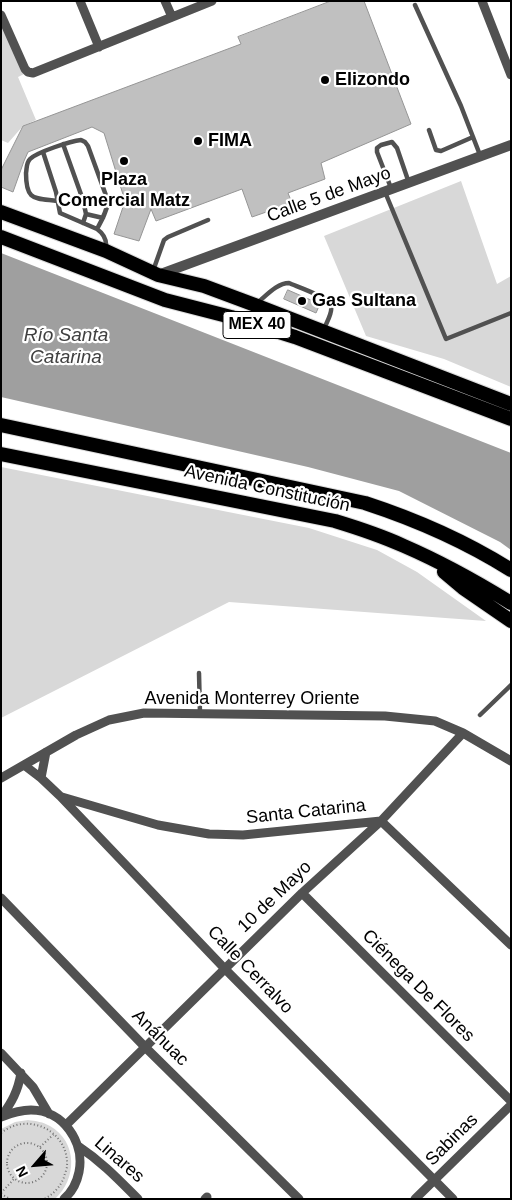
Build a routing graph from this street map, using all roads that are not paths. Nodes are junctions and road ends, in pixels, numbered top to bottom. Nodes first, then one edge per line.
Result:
1 (80, 1) edge
2 (165, 1) edge
3 (212, 1) edge
4 (482, 1) edge
5 (414, 5) dead end
6 (1, 14) edge
7 (172, 17) junction
8 (99, 46) junction
9 (511, 76) edge
10 (429, 130) dead end
11 (473, 138) junction
12 (63, 144) junction
13 (511, 145) edge
14 (42, 152) junction
15 (481, 156) junction
16 (409, 183) junction
17 (388, 191) junction
18 (58, 201) junction
19 (1, 212) edge
20 (86, 214) junction
21 (103, 218) junction
22 (208, 220) dead end
23 (83, 223) junction
24 (98, 229) junction
25 (1, 237) edge
26 (106, 252) junction
27 (155, 274) junction
28 (255, 305) junction
29 (511, 313) edge
30 (324, 330) junction
31 (511, 404) edge
32 (511, 419) edge
33 (1, 426) edge
34 (1, 454) edge
35 (429, 558) junction
36 (511, 570) edge
37 (511, 603) edge
38 (511, 621) edge
39 (199, 673) dead end
40 (511, 685) edge
41 (200, 714) junction
42 (480, 715) dead end
43 (463, 733) junction
44 (46, 752) junction
45 (511, 761) edge
46 (24, 765) junction
47 (1, 778) edge
48 (41, 778) junction
49 (60, 796) junction
50 (381, 821) junction
51 (302, 893) junction
52 (1, 898) edge
53 (511, 945) edge
54 (224, 969) junction
55 (145, 1048) junction
56 (1, 1053) edge
57 (21, 1073) junction
58 (511, 1103) edge
59 (49, 1114) junction
60 (1, 1117) edge
61 (66, 1125) junction
62 (78, 1146) junction
63 (435, 1180) junction
64 (64, 1199) edge
65 (138, 1199) edge
66 (299, 1199) edge
67 (415, 1199) edge
68 (453, 1199) edge

1 - 8 street
2 - 7 street
3 - 7 street
4 - 9 street
5 - 11 lane
6 - 8 street
7 - 8 street
10 - 11 lane
11 - 15 lane
12 - 14 lane
12 - 20 lane
12 - 21 lane
13 - 15 street, Calle 5 de Mayo
14 - 18 lane
14 - 18 lane
15 - 16 street, Calle 5 de Mayo
16 - 17 street, Calle 5 de Mayo
16 - 17 lane
17 - 27 street, Calle 5 de Mayo
17 - 29 lane
18 - 23 lane
19 - 26 highway, MEX 40
20 - 21 lane
20 - 23 lane
21 - 24 lane
22 - 27 lane
23 - 24 lane
24 - 26 lane
25 - 32 highway, MEX 40
26 - 27 highway, MEX 40
27 - 28 highway, MEX 40
28 - 30 highway, MEX 40
28 - 30 lane
30 - 31 highway, MEX 40
33 - 36 highway, Avenida Constitución
34 - 35 highway, Avenida Constitución
35 - 37 highway, Avenida Constitución
35 - 38 highway
39 - 41 lane
40 - 42 lane
41 - 43 street, Avenida Monterrey Oriente
41 - 44 street, Avenida Monterrey Oriente
43 - 45 street, Avenida Monterrey Oriente
43 - 50 street, 10 de Mayo
44 - 46 street, Avenida Monterrey Oriente
44 - 48 street
46 - 47 street, Avenida Monterrey Oriente
46 - 48 street, Calle Cerralvo
48 - 49 street, Calle Cerralvo
49 - 50 street, Santa Catarina
49 - 54 street, Calle Cerralvo
50 - 51 street, 10 de Mayo
50 - 53 street, Santa Catarina
51 - 54 street, 10 de Mayo
51 - 58 street, Ciénega De Flores
52 - 55 street, Anáhuac
54 - 55 street, 10 de Mayo
54 - 63 street, Calle Cerralvo
55 - 61 street, 10 de Mayo
55 - 66 street, Anáhuac
56 - 57 street
57 - 59 street
57 - 60 street
58 - 63 street, Sabinas
59 - 60 street
59 - 61 street
61 - 62 street
62 - 64 street
62 - 65 street, Linares
63 - 67 street, Sabinas
63 - 68 street, Calle Cerralvo

